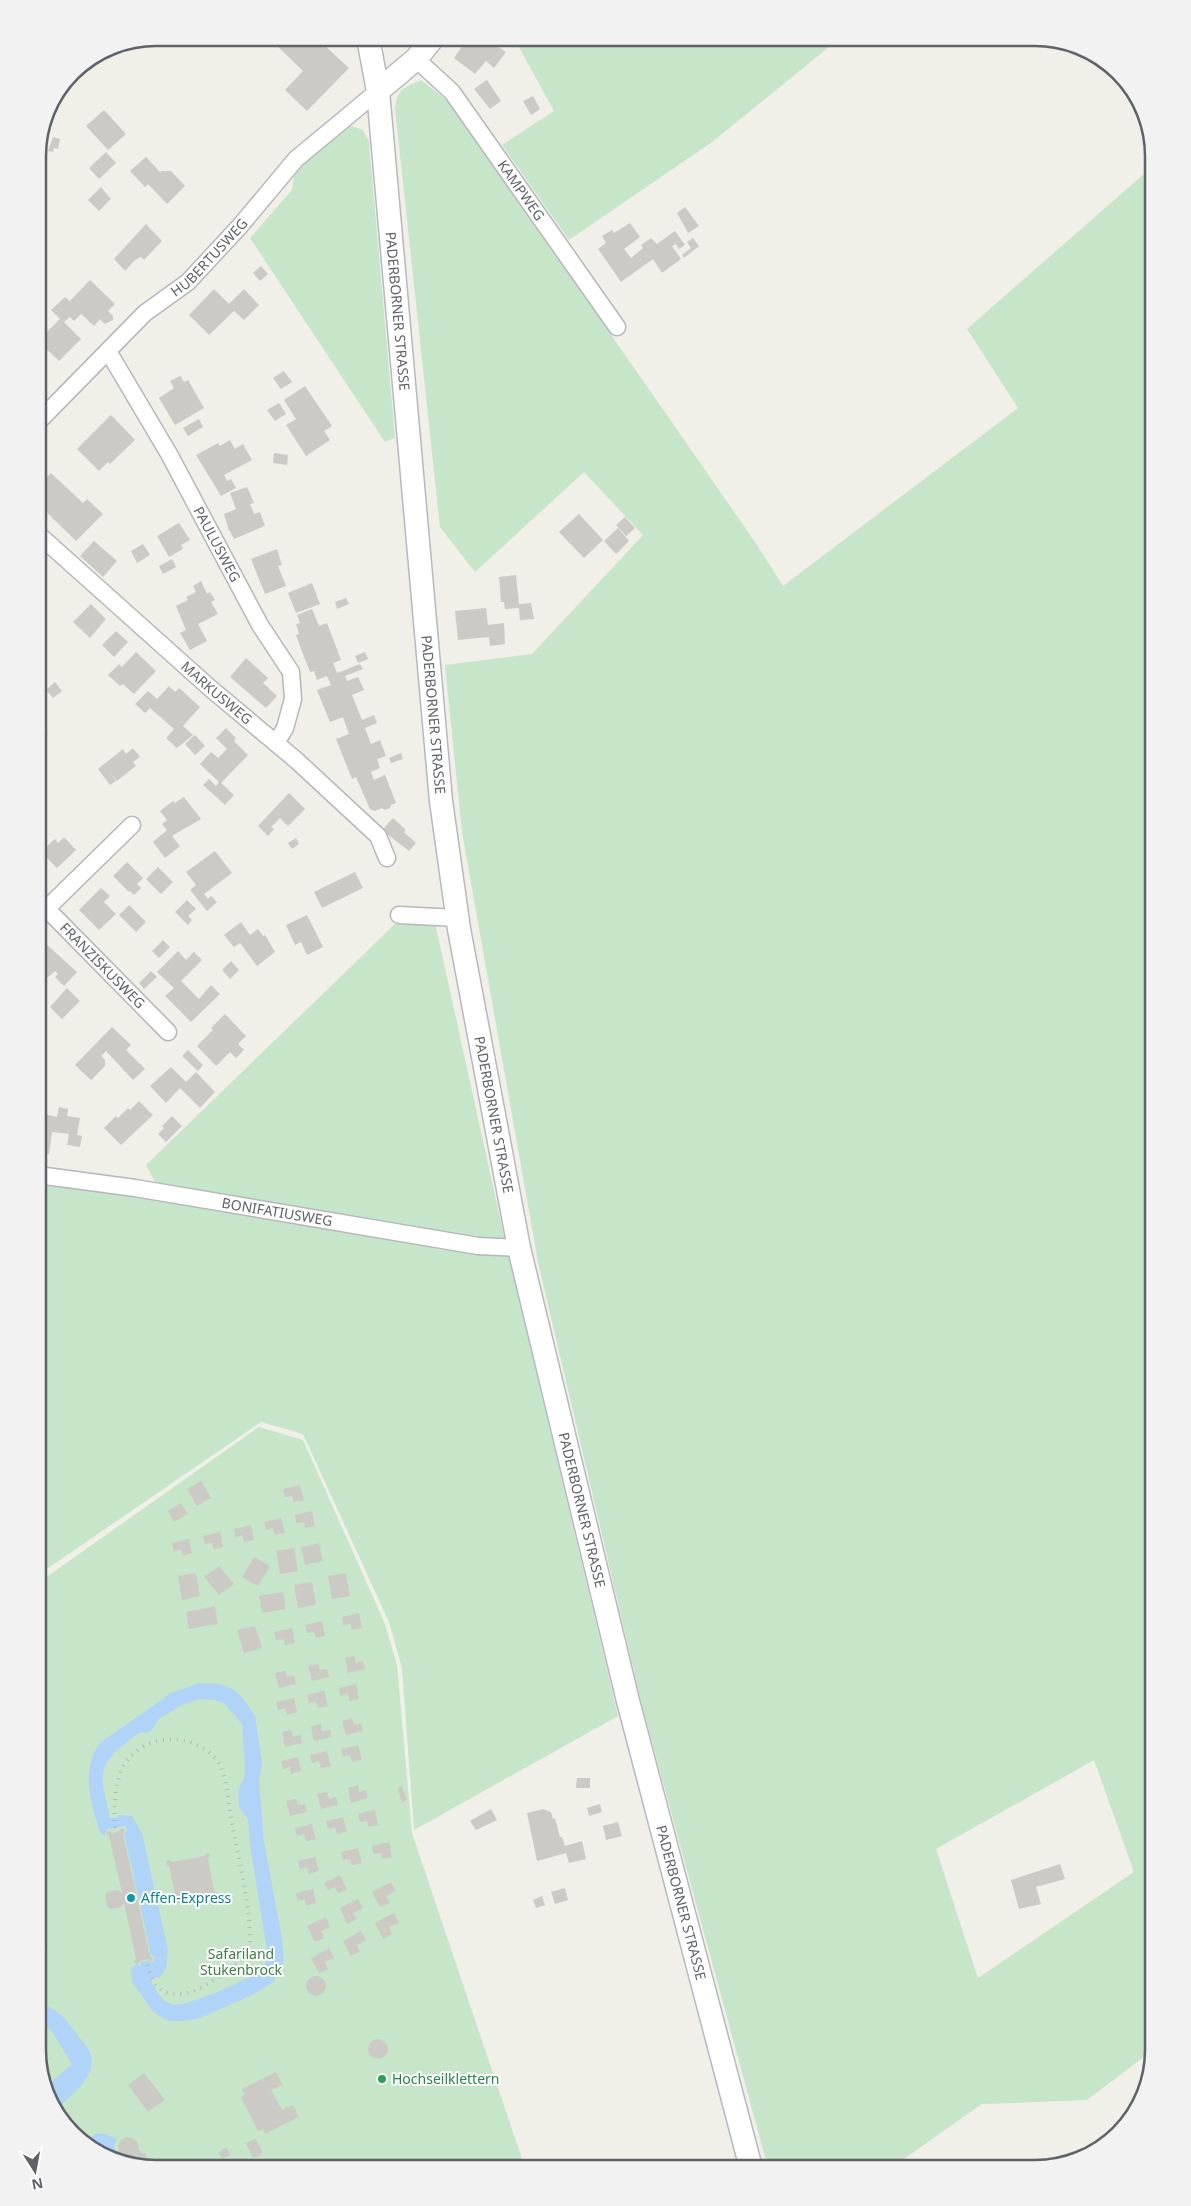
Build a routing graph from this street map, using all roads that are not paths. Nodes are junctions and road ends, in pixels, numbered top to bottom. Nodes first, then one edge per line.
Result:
1 (369, 46) edge
2 (427, 46) edge
3 (416, 59) junction
4 (378, 92) junction
5 (617, 327) dead end
6 (108, 351) junction
7 (46, 414) edge
8 (46, 541) edge
9 (276, 743) junction
10 (132, 826) dead end
11 (387, 858) dead end
12 (46, 903) edge
13 (46, 914) edge
14 (399, 914) dead end
15 (457, 918) junction
16 (168, 1032) dead end
17 (46, 1176) edge
18 (519, 1248) junction
19 (749, 2160) edge

1 - 4 main road, PADERBORNER STRASSE
2 - 3 main road
3 - 4 main road
3 - 5 street, KAMPWEG
4 - 6 street, HUBERTUSWEG
4 - 15 main road, PADERBORNER STRASSE
6 - 7 street, HUBERTUSWEG
6 - 9 street, PAULUSWEG
8 - 9 street, MARKUSWEG
9 - 11 street, MARKUSWEG
10 - 12 street
13 - 16 street, FRANZISKUSWEG
14 - 15 street
15 - 18 main road, PADERBORNER STRASSE
17 - 18 street, BONIFATIUSWEG
18 - 19 main road, PADERBORNER STRASSE

